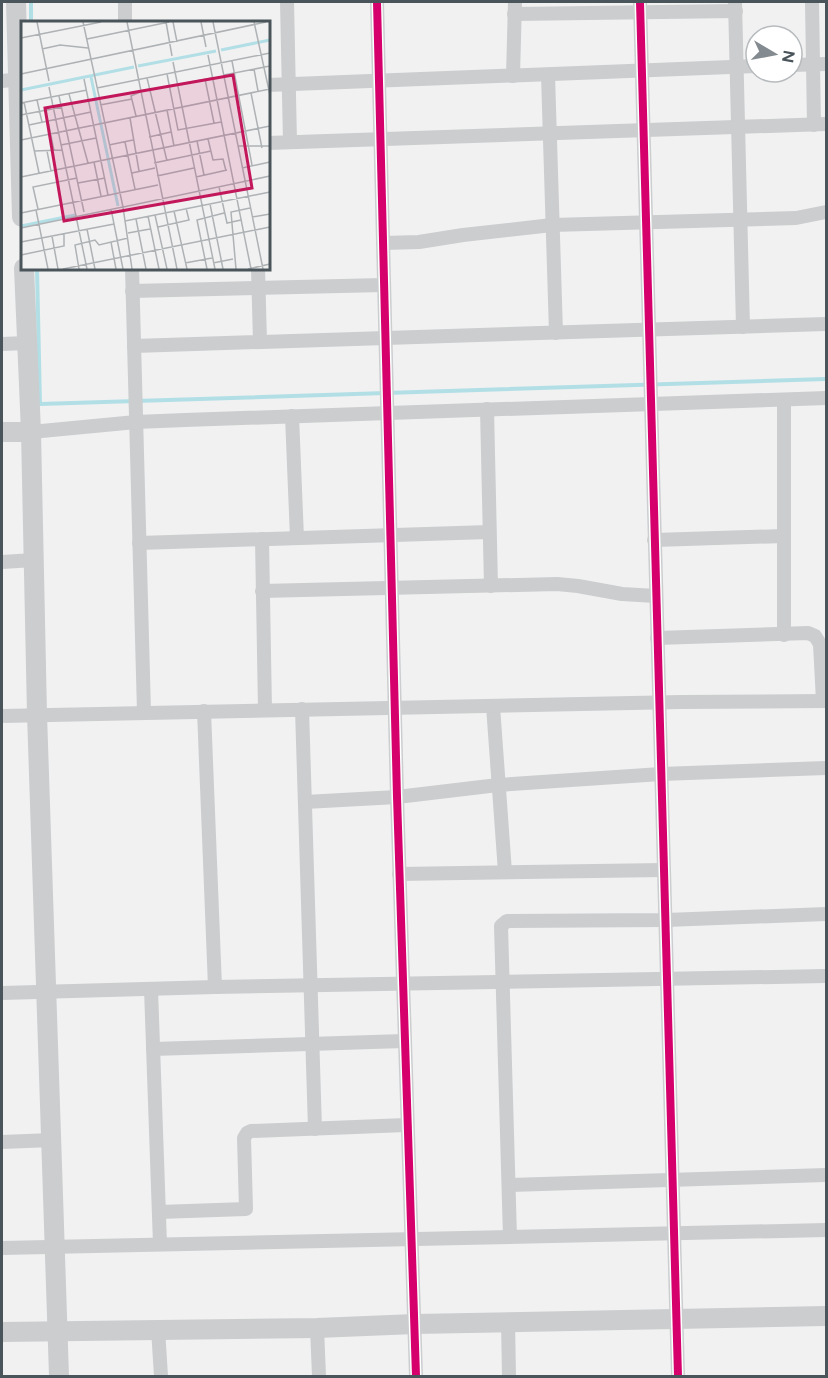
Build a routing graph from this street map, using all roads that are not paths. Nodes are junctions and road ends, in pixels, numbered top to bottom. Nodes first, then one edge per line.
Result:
1 (16, 2) edge
2 (125, 2) edge
3 (287, 2) edge
4 (377, 2) edge
5 (812, 2) edge
6 (736, 6) edge
7 (640, 7) edge
8 (515, 8) edge
9 (125, 21) edge
10 (820, 64) edge
11 (804, 65) edge
12 (737, 67) junction
13 (744, 67) edge
14 (642, 71) junction
15 (548, 75) junction
16 (513, 76) junction
17 (14, 80) edge
18 (379, 81) junction
19 (289, 84) junction
20 (270, 85) edge
21 (820, 124) edge
22 (738, 127) junction
23 (643, 130) junction
24 (550, 134) junction
25 (380, 139) junction
26 (290, 142) junction
27 (270, 143) edge
28 (21, 199) edge
29 (826, 212) edge
30 (740, 219) junction
31 (646, 222) junction
32 (552, 225) junction
33 (383, 243) junction
34 (24, 270) edge
35 (132, 270) edge
36 (258, 270) edge
37 (384, 285) junction
38 (258, 288) junction
39 (132, 291) junction
40 (826, 324) edge
41 (743, 327) junction
42 (648, 330) junction
43 (556, 333) junction
44 (385, 338) junction
45 (260, 342) junction
46 (27, 343) junction
47 (2, 344) edge
48 (134, 346) junction
49 (826, 398) edge
50 (784, 400) junction
51 (650, 404) junction
52 (487, 409) junction
53 (386, 412) junction
54 (292, 416) junction
55 (136, 422) junction
56 (2, 432) edge
57 (31, 432) junction
58 (489, 532) junction
59 (390, 535) junction
60 (784, 536) junction
61 (297, 538) junction
62 (262, 539) junction
63 (654, 540) junction
64 (139, 543) junction
65 (34, 560) junction
66 (2, 562) edge
67 (491, 586) junction
68 (391, 587) junction
69 (262, 591) junction
70 (656, 596) junction
71 (784, 635) junction
72 (657, 639) junction
73 (825, 701) edge
74 (659, 703) junction
75 (494, 706) junction
76 (394, 708) junction
77 (302, 709) junction
78 (265, 710) junction
79 (204, 711) junction
80 (144, 712) junction
81 (37, 714) junction
82 (2, 716) edge
83 (826, 768) edge
84 (661, 774) junction
85 (498, 785) junction
86 (397, 797) junction
87 (305, 802) junction
88 (664, 870) junction
89 (505, 872) junction
90 (399, 874) junction
91 (826, 914) edge
92 (666, 920) junction
93 (826, 976) edge
94 (667, 980) junction
95 (502, 983) junction
96 (402, 984) junction
97 (310, 986) junction
98 (215, 987) junction
99 (151, 990) junction
100 (47, 992) junction
101 (2, 993) edge
102 (404, 1041) junction
103 (312, 1044) junction
104 (153, 1049) junction
105 (406, 1125) junction
106 (315, 1129) junction
107 (52, 1140) junction
108 (2, 1142) edge
109 (826, 1175) edge
110 (673, 1180) junction
111 (510, 1185) junction
112 (159, 1212) junction
113 (826, 1230) edge
114 (673, 1233) junction
115 (411, 1237) junction
116 (510, 1237) junction
117 (160, 1244) junction
118 (54, 1247) junction
119 (2, 1248) edge
120 (826, 1316) edge
121 (677, 1319) junction
122 (508, 1322) junction
123 (415, 1324) junction
124 (316, 1328) junction
125 (158, 1329) junction
126 (57, 1330) junction
127 (2, 1332) edge
128 (58, 1377) edge
129 (161, 1377) edge
130 (319, 1377) edge
131 (416, 1377) edge
132 (510, 1377) edge
133 (678, 1377) edge

1 - 17 street
2 - 9 street
3 - 19 street
4 - 18 street
5 - 10 street
6 - 7 street
6 - 12 street
7 - 8 street
7 - 14 street
8 - 16 street
10 - 11 street
10 - 21 street
12 - 13 street
12 - 14 street
12 - 22 street
14 - 15 street
14 - 23 street
15 - 16 street
15 - 24 street
16 - 18 street
17 - 28 street
18 - 19 street
18 - 25 street
19 - 20 street
19 - 26 street
21 - 22 street
22 - 23 street
22 - 30 street
23 - 24 street
23 - 31 street
24 - 25 street
24 - 32 street
25 - 26 street
25 - 33 street
26 - 27 street
29 - 30 street
30 - 31 street
30 - 41 street
31 - 32 street
31 - 42 street
32 - 33 street
32 - 43 street
33 - 37 street
34 - 46 street
35 - 39 street
36 - 38 street
37 - 38 street
37 - 44 street
38 - 39 street
38 - 45 street
39 - 48 street
40 - 41 street
41 - 42 street
42 - 43 street
42 - 51 street
43 - 44 street
44 - 45 street
44 - 53 street
45 - 48 street
46 - 47 street
46 - 57 street
48 - 55 street
49 - 50 street
50 - 51 street
50 - 60 street
51 - 52 street
51 - 63 street
52 - 53 street
52 - 58 street
53 - 54 street
53 - 59 street
54 - 55 street
54 - 61 street
55 - 57 street
55 - 64 street
56 - 57 street
57 - 65 street
58 - 59 street
58 - 67 street
59 - 61 street
59 - 68 street
60 - 63 street
60 - 71 street
61 - 62 street
62 - 64 street
62 - 69 street
63 - 70 street
64 - 80 street
65 - 66 street
65 - 81 street
67 - 68 street
67 - 70 street
68 - 69 street
68 - 76 street
69 - 78 street
70 - 72 street
71 - 72 street
71 - 73 street
72 - 74 street
73 - 74 street
74 - 75 street
74 - 84 street
75 - 76 street
75 - 85 street
76 - 77 street
76 - 86 street
77 - 78 street
77 - 87 street
78 - 79 street
79 - 80 street
79 - 98 street
80 - 81 street
81 - 82 street
81 - 100 street
83 - 84 street
84 - 85 street
84 - 88 street
85 - 86 street
85 - 89 street
86 - 87 street
86 - 90 street
87 - 97 street
88 - 89 street
88 - 92 street
89 - 90 street
90 - 96 street
91 - 92 street
92 - 94 street
92 - 95 street
93 - 94 street
94 - 95 street
94 - 110 street
95 - 96 street
95 - 111 street
96 - 97 street
96 - 102 street
97 - 98 street
97 - 103 street
98 - 99 street
99 - 100 street
99 - 104 street
100 - 101 street
100 - 107 street
102 - 103 street
102 - 105 street
103 - 104 street
103 - 106 street
104 - 112 street
105 - 106 street
105 - 115 street
106 - 112 street
107 - 108 street
107 - 118 street
109 - 110 street
110 - 111 street
110 - 114 street
111 - 116 street
112 - 117 street
113 - 114 street
114 - 116 street
114 - 121 street
115 - 116 street
115 - 117 street
115 - 123 street
117 - 118 street
118 - 119 street
118 - 126 street
120 - 121 street
121 - 122 street
121 - 133 street
122 - 123 street
122 - 132 street
123 - 124 street
123 - 131 street
124 - 125 street
124 - 130 street
125 - 126 street
125 - 129 street
126 - 127 street
126 - 128 street

